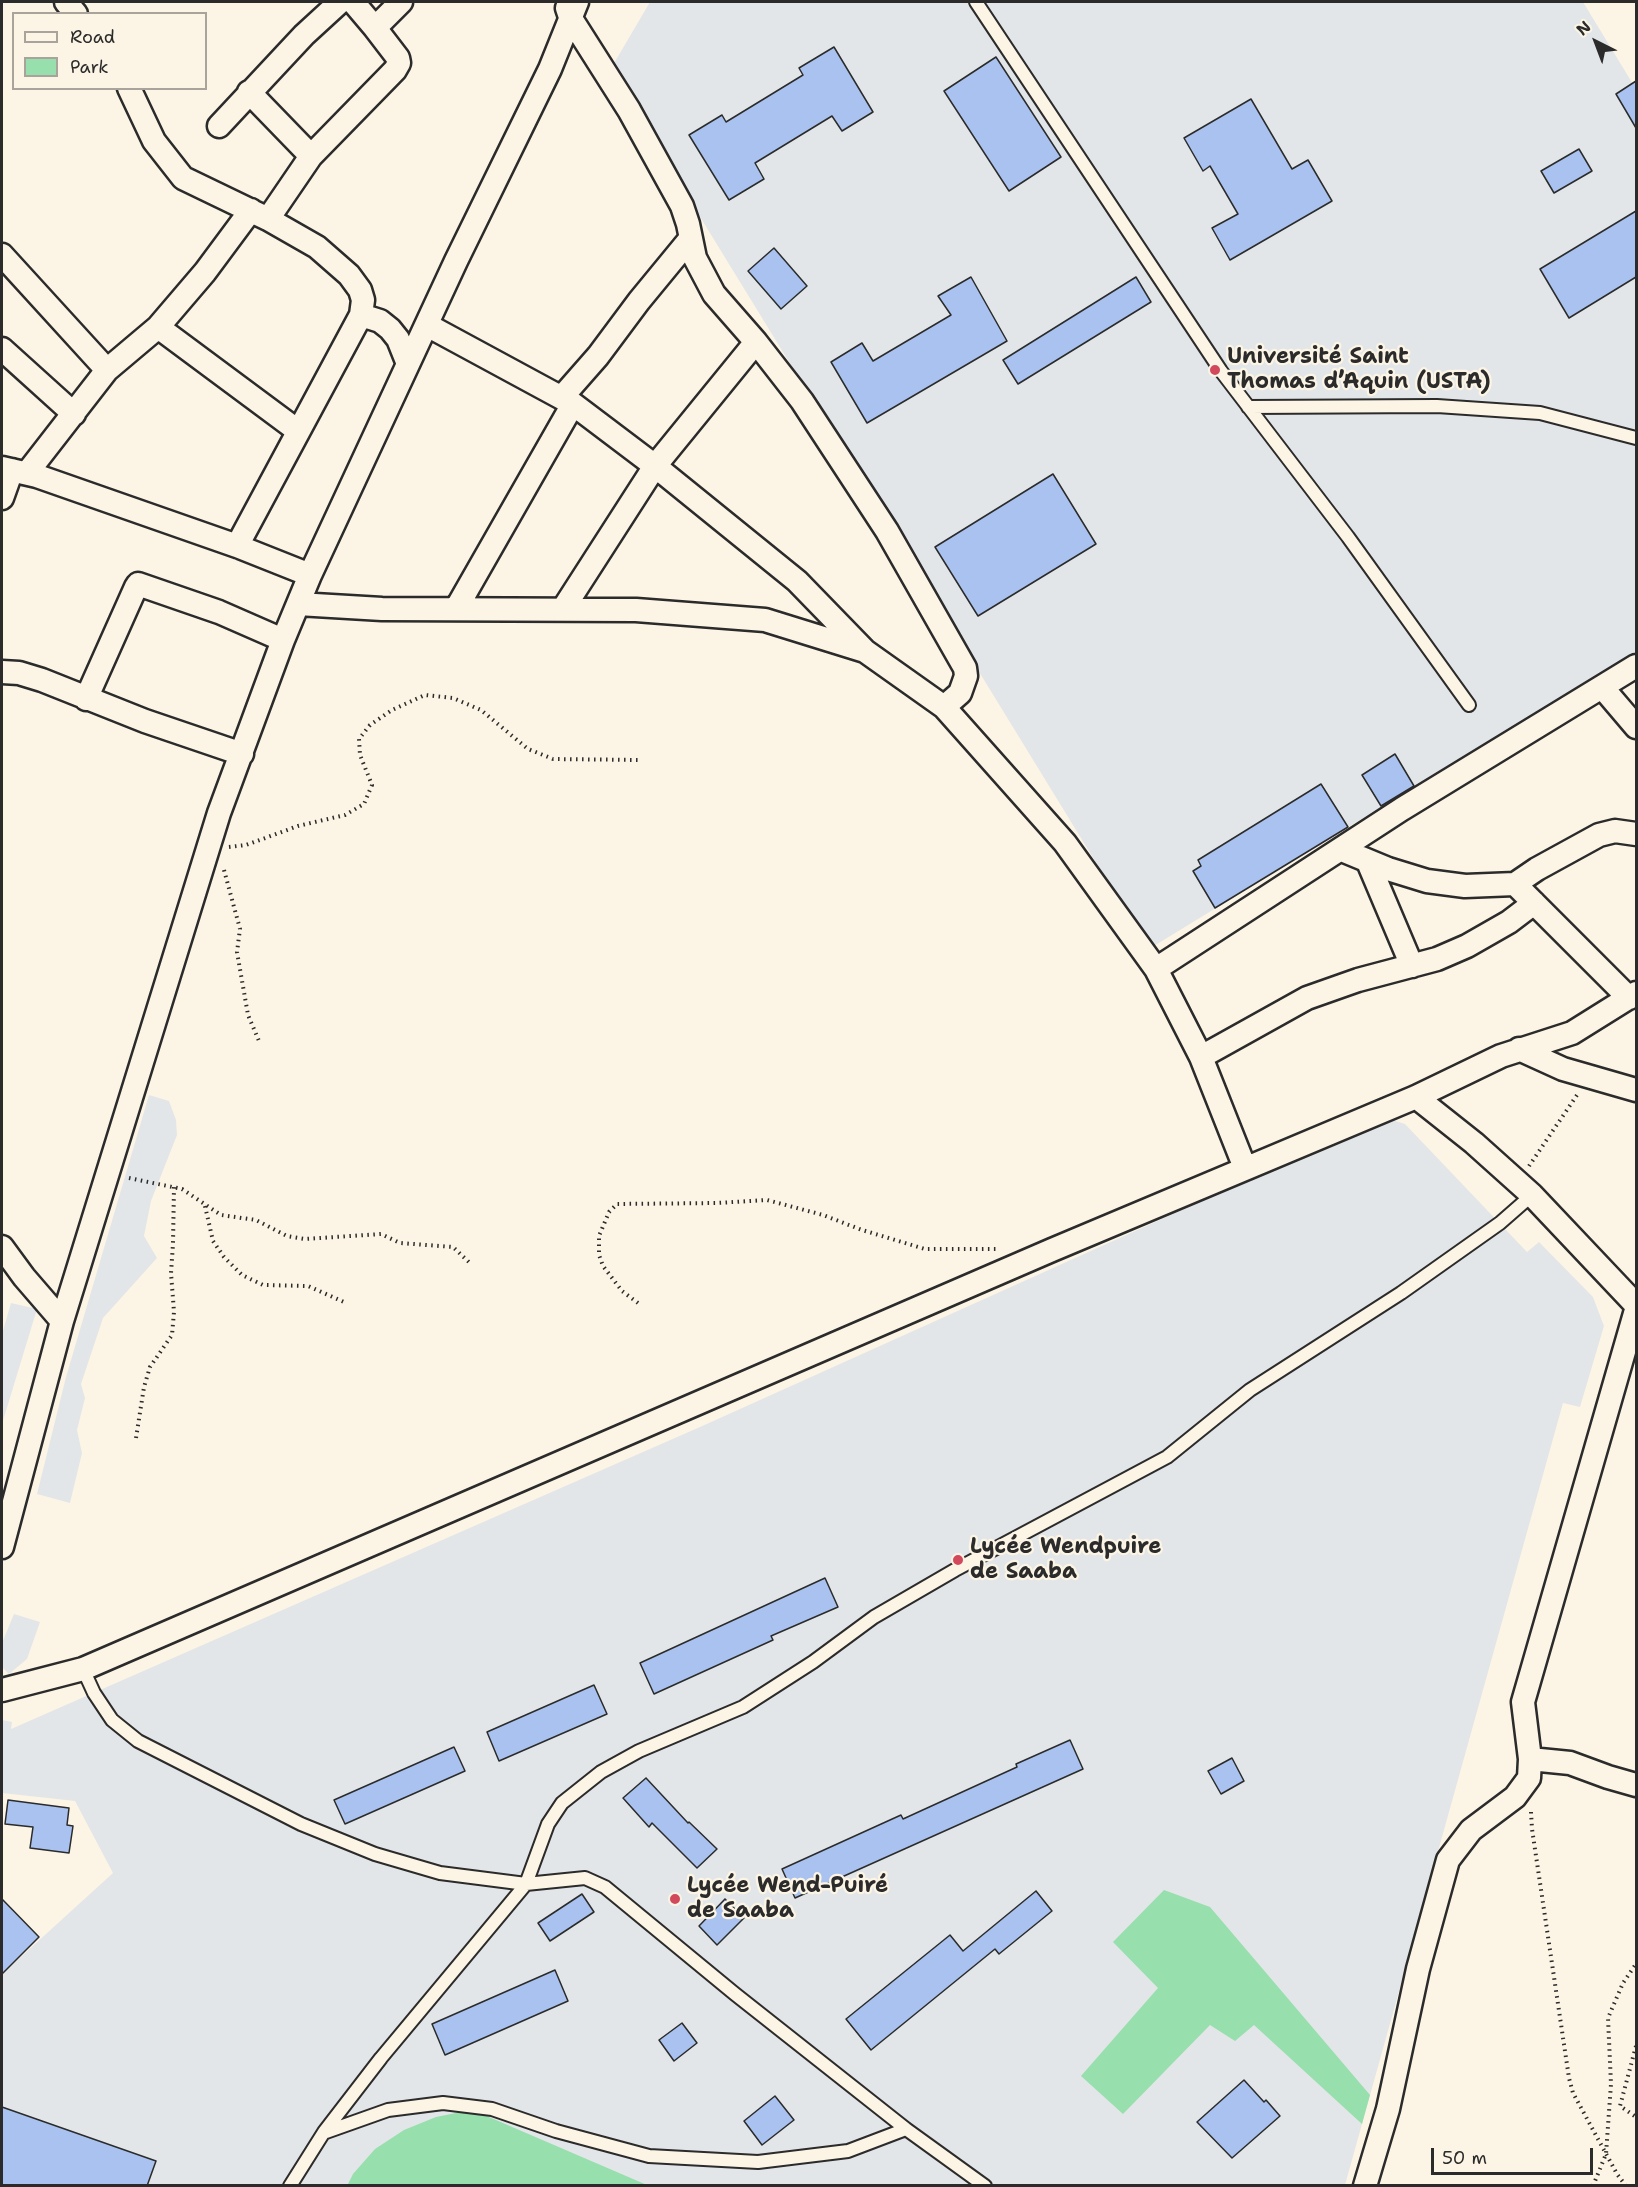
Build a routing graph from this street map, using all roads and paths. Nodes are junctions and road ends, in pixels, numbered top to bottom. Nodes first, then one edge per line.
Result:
1 (340, 2) edge
2 (353, 2) edge
3 (400, 2) edge
4 (976, 2) edge
5 (571, 7) edge
6 (375, 28) junction
7 (130, 90) edge
8 (249, 92) junction
9 (219, 126) dead end
10 (312, 156) junction
11 (259, 214) junction
12 (690, 239) junction
13 (2, 255) edge
14 (361, 315) junction
15 (427, 325) junction
16 (158, 327) junction
17 (756, 342) junction
18 (2, 349) edge
19 (408, 364) junction
20 (107, 370) junction
21 (568, 401) junction
22 (1248, 406) junction
23 (74, 414) junction
24 (298, 431) junction
25 (1636, 438) edge
26 (655, 466) junction
27 (13, 470) edge
28 (2, 498) edge
29 (237, 546) junction
30 (310, 575) junction
31 (298, 604) junction
32 (456, 609) junction
33 (563, 609) junction
34 (283, 640) junction
35 (865, 651) junction
36 (1636, 666) edge
37 (2, 672) edge
38 (1602, 687) junction
39 (86, 699) junction
40 (1469, 705) dead end
41 (944, 707) junction
42 (1636, 727) edge
43 (242, 754) junction
44 (641, 760) dead end
45 (1636, 834) edge
46 (207, 850) junction
47 (1342, 850) junction
48 (1368, 862) junction
49 (1515, 884) junction
50 (1534, 903) junction
51 (1412, 966) junction
52 (1156, 969) junction
53 (1633, 995) edge
54 (259, 1041) dead end
55 (1520, 1049) junction
56 (1201, 1057) junction
57 (1588, 1076) junction
58 (1636, 1090) edge
59 (1416, 1097) junction
60 (1245, 1168) junction
61 (108, 1172) junction
62 (174, 1187) junction
63 (1525, 1188) junction
64 (205, 1206) junction
65 (2, 1247) edge
66 (1006, 1250) dead end
67 (472, 1265) dead end
68 (344, 1302) dead end
69 (638, 1303) dead end
70 (1636, 1305) edge
71 (1636, 1310) edge
72 (62, 1321) junction
73 (136, 1438) dead end
74 (8, 1500) edge
75 (2, 1547) edge
76 (83, 1669) junction
77 (2, 1690) edge
78 (1530, 1769) junction
79 (1636, 1785) edge
80 (526, 1884) junction
81 (1636, 1964) edge
82 (1636, 2046) edge
83 (1636, 2117) edge
84 (906, 2129) junction
85 (324, 2132) junction
86 (1606, 2154) junction
87 (290, 2186) edge
88 (985, 2186) edge
89 (1365, 2186) edge
90 (1593, 2186) edge
91 (1626, 2186) edge

1 - 8 street
2 - 6 street
3 - 6 street
4 - 22 lane
5 - 12 street
5 - 15 street
6 - 10 street
7 - 11 street
8 - 9 street
8 - 10 street
10 - 11 street
11 - 14 street
11 - 16 street
12 - 17 street
12 - 21 street
13 - 20 street
14 - 19 street
14 - 24 street
15 - 19 street
15 - 21 street
16 - 20 street
16 - 24 street
17 - 26 street
17 - 41 street
18 - 23 street
19 - 30 street
20 - 23 street
21 - 26 street
21 - 32 street
22 - 25 lane
22 - 40 lane
23 - 27 street
24 - 29 street
26 - 33 street
26 - 35 street
27 - 28 street
27 - 29 street
29 - 30 street
30 - 31 street
31 - 32 street
31 - 34 street
32 - 33 street
33 - 35 street
34 - 39 street
34 - 43 street
35 - 41 street
36 - 38 street
37 - 39 street
38 - 42 street
38 - 47 street
39 - 43 street
41 - 52 street
43 - 46 street
44 - 46 path
45 - 49 street
46 - 54 path
46 - 61 street
47 - 48 street
47 - 52 street
48 - 49 street
48 - 51 street
49 - 50 street
50 - 51 street
50 - 53 street
51 - 56 street
52 - 56 street
53 - 55 street
55 - 57 street
55 - 59 street
56 - 60 street
57 - 58 street
57 - 63 path
59 - 60 street
59 - 63 street
60 - 76 street
61 - 62 path
61 - 72 street
62 - 64 path
62 - 73 path
63 - 70 street
63 - 80 lane
64 - 67 path
64 - 68 path
65 - 72 street
66 - 69 path
71 - 78 street
72 - 74 street
74 - 75 street
76 - 77 street
76 - 80 lane
78 - 79 street
78 - 86 path
78 - 89 street
80 - 84 lane
80 - 85 lane
81 - 86 path
82 - 83 path
84 - 85 lane
84 - 88 lane
85 - 87 lane
86 - 90 path
86 - 91 path

